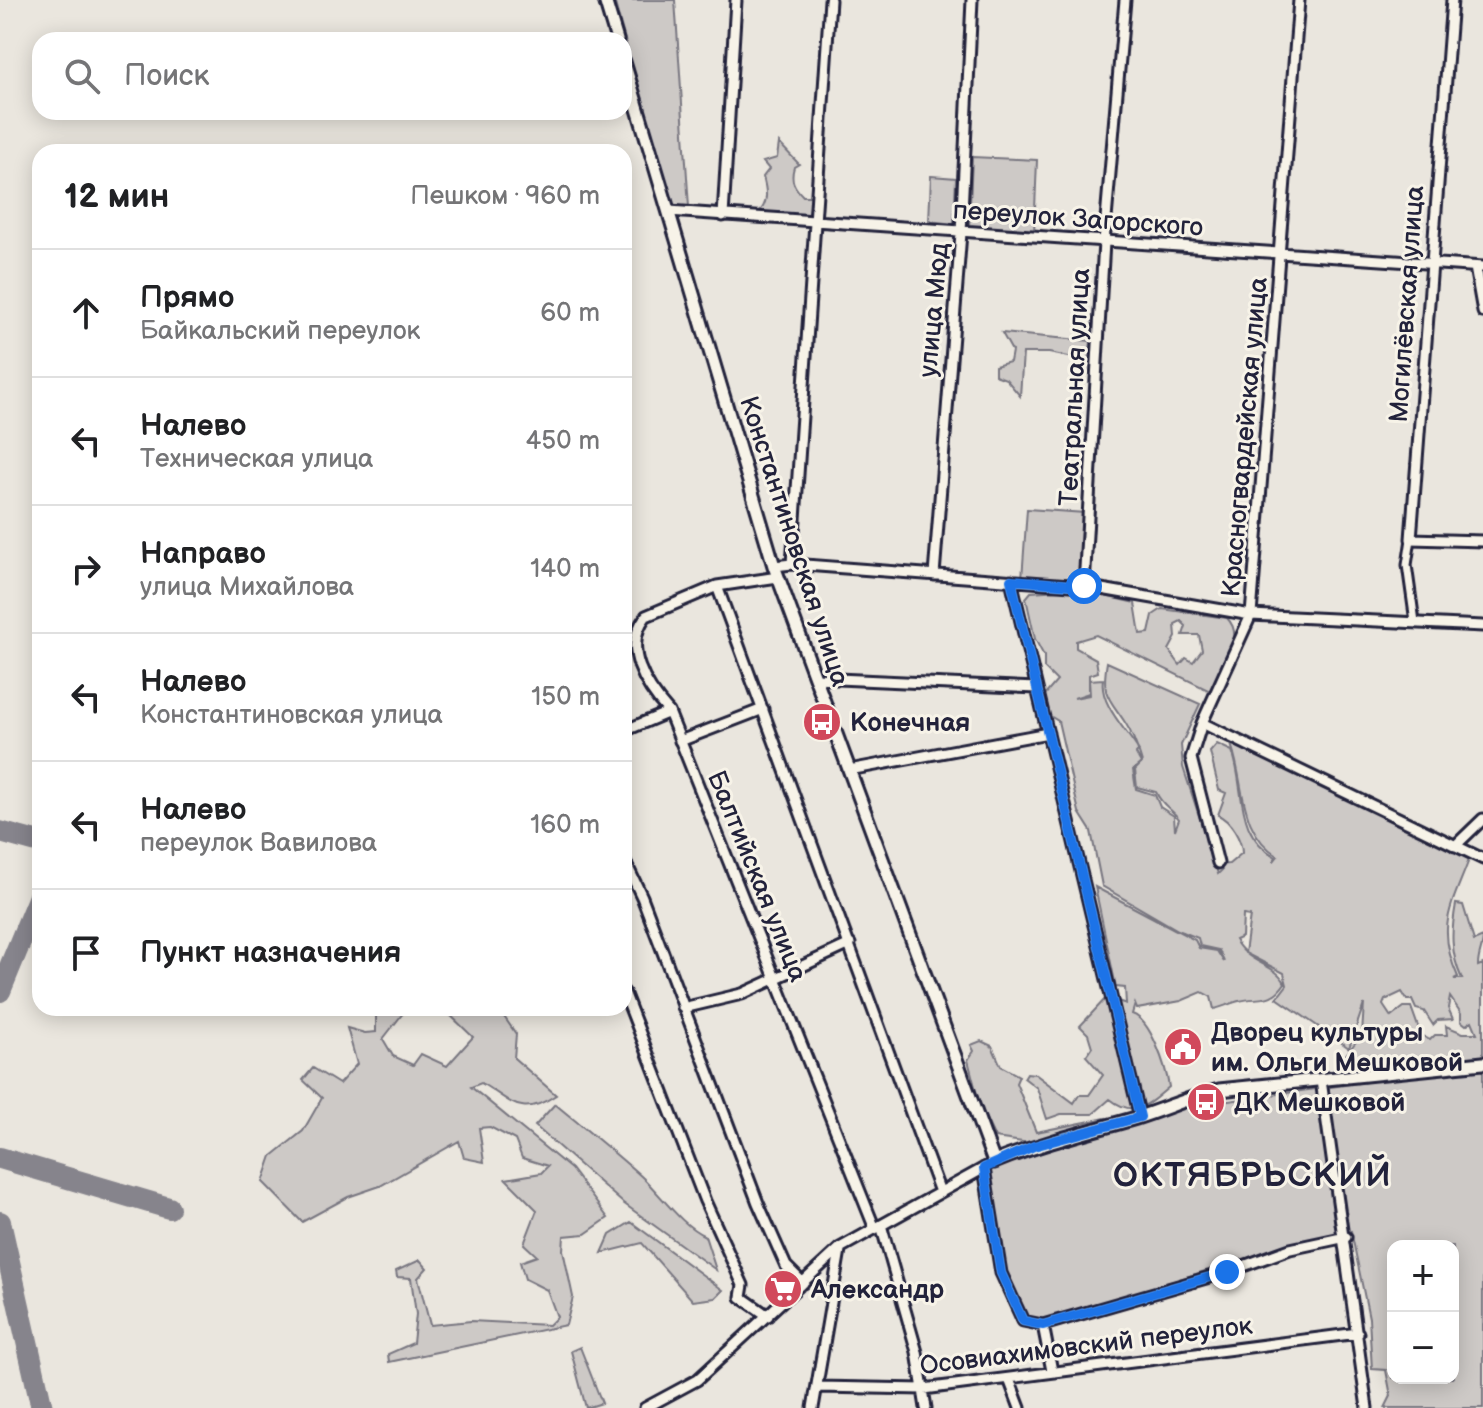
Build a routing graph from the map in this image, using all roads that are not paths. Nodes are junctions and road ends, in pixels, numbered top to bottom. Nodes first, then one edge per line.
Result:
1 (605, 0) edge
2 (736, 0) edge
3 (830, 0) edge
4 (972, 0) edge
5 (1125, 0) edge
6 (1299, 0) edge
7 (1452, 0) edge
8 (615, 32) edge
9 (632, 88) edge
10 (669, 211) junction
11 (723, 216) junction
12 (816, 221) junction
13 (961, 233) junction
14 (1104, 242) junction
15 (1281, 253) junction
16 (1430, 264) junction
17 (1479, 267) edge
18 (1483, 312) edge
19 (1411, 539) junction
20 (1483, 541) edge
21 (792, 564) junction
22 (776, 571) junction
23 (934, 575) junction
24 (1011, 580) junction
25 (717, 586) junction
26 (1084, 586) junction
27 (1251, 615) junction
28 (1415, 622) junction
29 (1483, 626) edge
30 (815, 678) junction
31 (1037, 688) junction
32 (763, 709) junction
33 (669, 712) junction
34 (1202, 723) junction
35 (632, 728) edge
36 (1048, 733) junction
37 (680, 741) junction
38 (849, 770) junction
39 (1483, 819) edge
40 (1455, 846) junction
41 (1483, 859) edge
42 (1218, 863) dead end
43 (632, 879) edge
44 (850, 944) junction
45 (776, 980) junction
46 (683, 1008) junction
47 (632, 1013) edge
48 (1483, 1063) edge
49 (1321, 1080) junction
50 (1140, 1117) junction
51 (989, 1165) junction
52 (940, 1192) junction
53 (878, 1227) junction
54 (1346, 1237) junction
55 (840, 1248) junction
56 (803, 1283) junction
57 (768, 1316) junction
58 (1043, 1325) junction
59 (1358, 1333) junction
60 (1052, 1371) junction
61 (1009, 1379) junction
62 (818, 1387) junction
63 (924, 1389) junction
64 (657, 1406) edge
65 (645, 1408) edge
66 (813, 1408) edge
67 (926, 1408) edge
68 (1020, 1408) edge
69 (1367, 1408) edge

1 - 8 street
2 - 11 street
3 - 12 street
4 - 13 street, улица Мюд
5 - 14 street, Театральная улица
6 - 15 street, Красногвардейская улица
7 - 16 street, Могилёвская улица
9 - 10 street, Константиновская улица
10 - 11 street, переулок Загорского
10 - 22 street, Константиновская улица
11 - 12 street, переулок Загорского
12 - 13 street, переулок Загорского
12 - 21 street
13 - 14 street, переулок Загорского
13 - 23 street, улица Мюд
14 - 15 street, переулок Загорского
14 - 26 street, Театральная улица
15 - 16 street, переулок Загорского
15 - 27 street, Красногвардейская улица
16 - 17 street, переулок Загорского
16 - 19 street, Могилёвская улица
17 - 18 street
19 - 20 street
19 - 28 street
21 - 22 street
21 - 23 street
22 - 25 street
22 - 30 street, Константиновская улица
23 - 24 street
24 - 26 street
24 - 31 street
25 - 32 street
25 - 33 street, Балтийская улица
26 - 27 street
27 - 28 street
27 - 34 street, Красногвардейская улица
28 - 29 street
30 - 31 street
30 - 38 street, Константиновская улица
31 - 36 street
32 - 37 street
32 - 44 street
33 - 35 street
33 - 37 street, Балтийская улица
34 - 40 street
34 - 42 street, Красногвардейская улица
36 - 38 street
36 - 50 street
37 - 45 street, Балтийская улица
38 - 51 street, Константиновская улица
39 - 40 street
40 - 41 street
43 - 46 street
44 - 45 street
44 - 52 street
45 - 46 street
45 - 53 street, Балтийская улица
46 - 56 street
47 - 57 street
48 - 49 street
49 - 50 street
49 - 54 street
50 - 51 street
51 - 52 street
51 - 58 street, Константиновская улица
52 - 53 street
53 - 55 street
53 - 63 street, Балтийская улица
54 - 58 street
54 - 59 street
55 - 56 street
55 - 62 street
56 - 57 street
57 - 64 street
58 - 60 street
59 - 60 street, Осовиахимовский переулок
59 - 69 street
60 - 61 street, Осовиахимовский переулок
61 - 63 street, Осовиахимовский переулок
61 - 68 street
62 - 63 street, Осовиахимовский переулок
62 - 66 street
63 - 67 street, Балтийская улица
64 - 65 street

